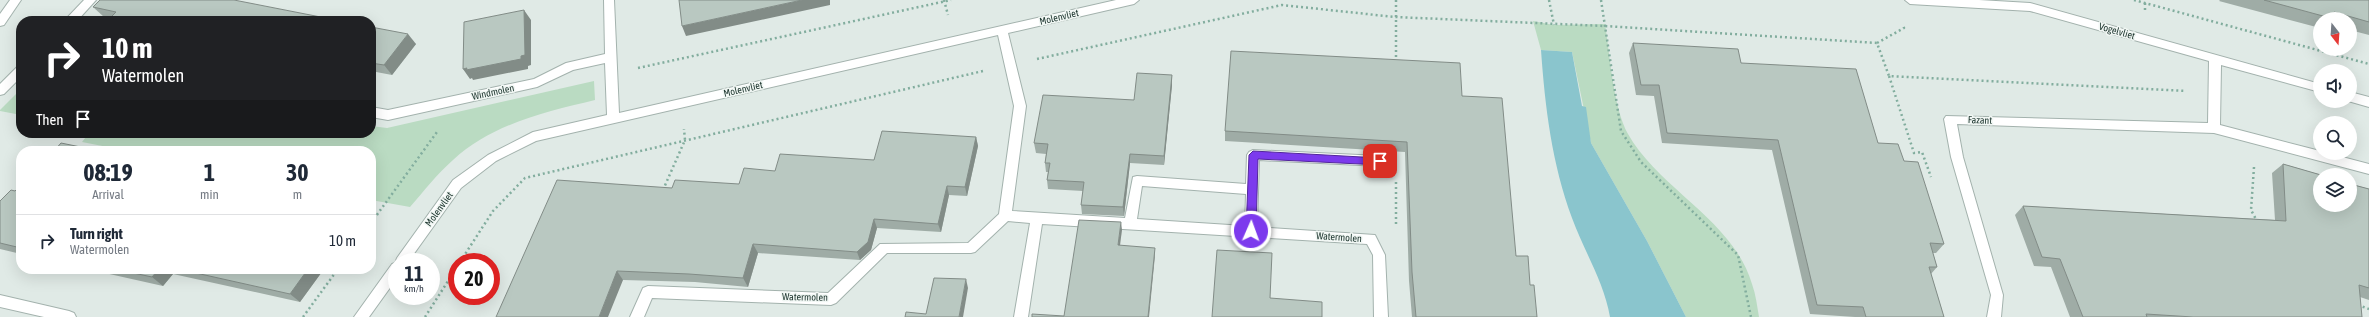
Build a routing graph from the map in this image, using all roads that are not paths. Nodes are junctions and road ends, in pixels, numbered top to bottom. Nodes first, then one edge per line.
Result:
1 (16, 0) edge
2 (91, 0) edge
3 (609, 0) edge
4 (1134, 0) edge
5 (1910, 0) edge
6 (75, 16) edge
7 (0, 22) edge
8 (1002, 29) junction
9 (612, 57) junction
10 (2215, 58) junction
11 (16, 75) edge
12 (2313, 86) edge
13 (0, 91) edge
14 (2357, 99) edge
15 (2369, 102) edge
16 (376, 113) edge
17 (613, 117) junction
18 (2214, 128) junction
19 (1380, 161) dead end
20 (2369, 169) edge
21 (1252, 190) junction
22 (1005, 216) junction
23 (1037, 218) junction
24 (1130, 224) junction
25 (1251, 231) junction
26 (407, 253) edge
27 (388, 280) edge
28 (0, 301) edge
29 (69, 317) edge
30 (361, 317) edge
31 (636, 317) edge
32 (1020, 317) edge
33 (1381, 317) edge
34 (1994, 317) edge

1 - 7 street
2 - 6 street
3 - 9 street
4 - 8 street, Molenvliet
5 - 10 street, Vogelvliet
8 - 17 street, Molenvliet
8 - 22 street
9 - 16 street, Windmolen
9 - 17 street
10 - 12 street, Vogelvliet
10 - 18 street
11 - 13 street
14 - 15 street
17 - 26 street, Molenvliet
18 - 20 street, Fazant
18 - 34 street, Fazant
19 - 21 street
21 - 24 street
21 - 25 street
22 - 23 street, Watermolen
22 - 31 street, Watermolen
23 - 24 street, Watermolen
23 - 32 street
24 - 25 street, Watermolen
25 - 33 street, Watermolen
27 - 30 street
28 - 29 street

